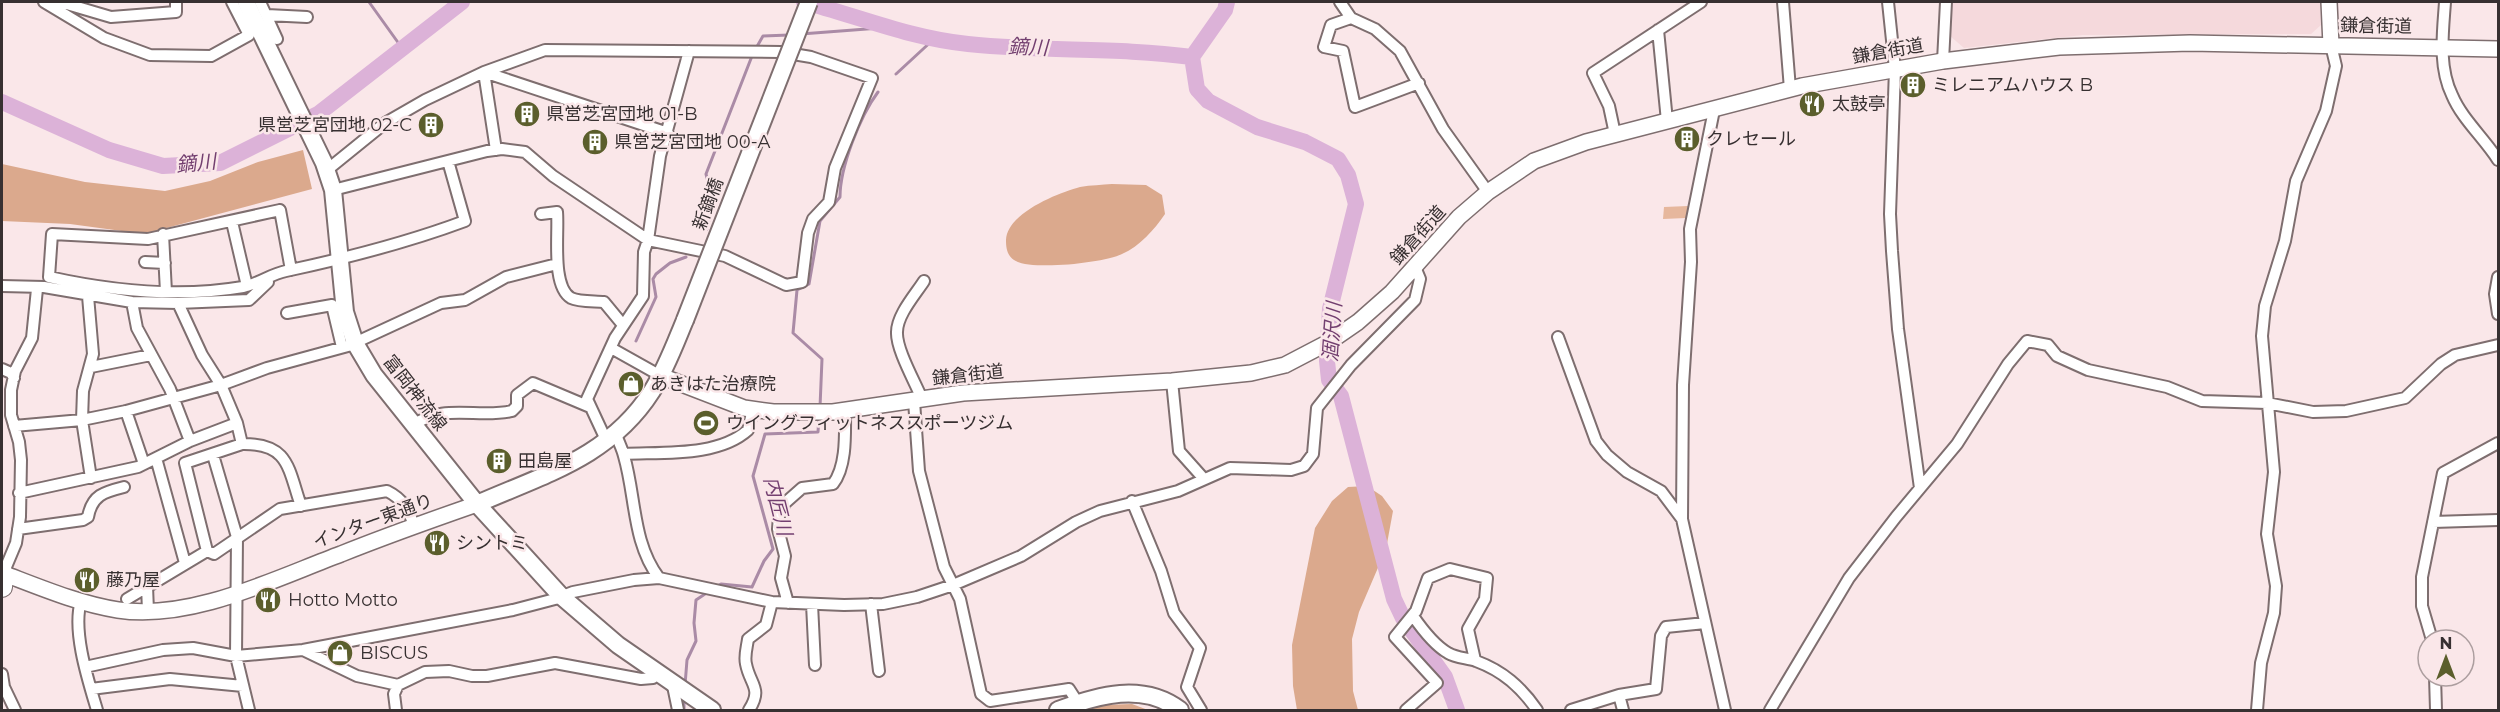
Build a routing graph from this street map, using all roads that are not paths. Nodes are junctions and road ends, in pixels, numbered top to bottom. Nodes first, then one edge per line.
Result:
1 (44, 2) edge
2 (60, 2) edge
3 (156, 2) edge
4 (176, 2) edge
5 (232, 2) edge
6 (246, 2) edge
7 (260, 2) edge
8 (809, 2) edge
9 (1340, 2) edge
10 (1701, 2) edge
11 (1783, 2) edge
12 (1888, 2) edge
13 (1946, 2) edge
14 (2329, 2) edge
15 (2445, 2) edge
16 (157, 14) junction
17 (307, 17) dead end
18 (1352, 18) junction
19 (261, 19) junction
20 (1658, 30) junction
21 (277, 39) dead end
22 (2331, 45) junction
23 (2442, 46) junction
24 (2499, 49) edge
25 (689, 51) junction
26 (1943, 61) junction
27 (1895, 69) junction
28 (484, 72) junction
29 (1419, 83) junction
30 (1790, 89) junction
31 (1714, 110) junction
32 (1667, 122) junction
33 (668, 133) junction
34 (1615, 134) junction
35 (496, 150) junction
36 (2499, 160) edge
37 (448, 161) junction
38 (325, 166) junction
39 (333, 190) junction
40 (1488, 192) junction
41 (541, 214) dead end
42 (232, 222) junction
43 (163, 234) junction
44 (648, 240) junction
45 (342, 259) junction
46 (145, 262) dead end
47 (165, 263) junction
48 (556, 264) junction
49 (1415, 267) junction
50 (291, 270) junction
51 (2499, 277) edge
52 (924, 281) dead end
53 (268, 282) dead end
54 (2, 286) edge
55 (247, 286) junction
56 (38, 289) junction
57 (166, 292) junction
58 (88, 296) junction
59 (132, 302) junction
60 (178, 303) junction
61 (287, 313) dead end
62 (2499, 314) edge
63 (685, 320) joint
64 (623, 325) junction
65 (1558, 337) dead end
66 (348, 345) junction
67 (2499, 345) edge
68 (611, 348) junction
69 (151, 355) junction
70 (91, 367) junction
71 (2, 369) edge
72 (661, 376) junction
73 (14, 378) junction
74 (1172, 381) junction
75 (220, 385) junction
76 (174, 398) junction
77 (918, 400) junction
78 (2267, 403) junction
79 (590, 407) junction
80 (753, 409) junction
81 (845, 410) junction
82 (126, 411) junction
83 (82, 420) junction
84 (237, 423) junction
85 (414, 425) junction
86 (14, 426) junction
87 (612, 438) junction
88 (190, 441) junction
89 (2499, 443) edge
90 (242, 444) junction
91 (624, 454) junction
92 (213, 455) junction
93 (156, 458) junction
94 (144, 464) junction
95 (94, 477) junction
96 (1203, 480) junction
97 (124, 487) dead end
98 (1920, 488) junction
99 (19, 493) junction
100 (98, 494) junction
101 (1132, 501) junction
102 (477, 504) junction
103 (301, 506) junction
104 (1682, 519) junction
105 (2499, 520) edge
106 (2433, 522) junction
107 (414, 525) junction
108 (18, 529) junction
109 (237, 537) junction
110 (207, 551) junction
111 (185, 563) junction
112 (2, 578) edge
113 (659, 578) junction
114 (953, 585) junction
115 (147, 586) junction
116 (238, 593) junction
117 (561, 596) junction
118 (127, 598) dead end
119 (81, 601) junction
120 (772, 602) junction
121 (788, 603) junction
122 (812, 604) junction
123 (871, 604) junction
124 (148, 611) junction
125 (1413, 616) junction
126 (1705, 623) junction
127 (2428, 628) edge
128 (303, 650) junction
129 (236, 656) junction
130 (1475, 660) junction
131 (815, 665) dead end
132 (85, 667) junction
133 (879, 671) dead end
134 (2, 674) edge
135 (657, 674) junction
136 (399, 685) junction
137 (243, 686) junction
138 (673, 686) junction
139 (2435, 688) edge
140 (91, 689) junction
141 (1619, 695) junction
142 (1078, 703) junction
143 (96, 710) edge
144 (15, 711) edge
145 (249, 711) edge
146 (396, 711) edge
147 (678, 711) edge
148 (712, 711) edge
149 (749, 711) edge
150 (1058, 711) edge
151 (1180, 711) edge
152 (1201, 711) edge
153 (1406, 711) edge
154 (1537, 711) edge
155 (1571, 711) edge
156 (1623, 711) edge
157 (1725, 711) edge
158 (1770, 711) edge
159 (2257, 711) edge
160 (2436, 711) edge

1 - 5 street
2 - 16 street
3 - 16 street
4 - 16 street
6 - 19 main road, 富岡神流線
7 - 19 street
8 - 63 main road, 新鏑橋, bridge
9 - 18 street
10 - 20 street
11 - 30 street
12 - 27 street
13 - 26 street
14 - 22 street
15 - 23 street
17 - 19 street
18 - 29 street
18 - 29 street
19 - 21 street
19 - 38 main road, 富岡神流線
20 - 32 street
20 - 34 street
22 - 23 street, 鎌倉街道
22 - 26 street, 鎌倉街道
22 - 78 street
23 - 24 street, 鎌倉街道
23 - 36 street
25 - 28 street
25 - 33 street
25 - 44 street
26 - 27 street, 鎌倉街道
27 - 30 street, 鎌倉街道
27 - 98 street
28 - 33 street
28 - 35 street
28 - 38 street
29 - 40 street
30 - 31 street, 鎌倉街道
31 - 32 street, 鎌倉街道
31 - 104 street
32 - 34 street, 鎌倉街道
33 - 44 street
34 - 40 street, 鎌倉街道
35 - 37 street
35 - 44 street
37 - 39 street
37 - 45 street
38 - 39 main road, 富岡神流線
39 - 45 main road, 富岡神流線
40 - 49 street, 鎌倉街道
41 - 48 street
42 - 43 street
42 - 50 street
42 - 55 street
43 - 47 street
43 - 57 street
44 - 64 street
45 - 50 street
45 - 66 main road, 富岡神流線
46 - 47 street
47 - 57 street
48 - 64 street
48 - 66 street
49 - 74 street, 鎌倉街道
49 - 96 street
50 - 55 street
51 - 62 street
52 - 77 street
53 - 60 street
54 - 56 street
55 - 57 street
56 - 58 street
56 - 73 street
58 - 59 street
58 - 70 street
59 - 60 street
59 - 69 street
60 - 75 street
61 - 66 street
63 - 72 main road, インター東通り
64 - 68 street
65 - 104 street
66 - 75 street
66 - 85 main road, 富岡神流線
67 - 78 street
68 - 72 street
68 - 79 street
69 - 70 street
69 - 76 street
70 - 83 street
71 - 73 street
72 - 80 street, 鎌倉街道
72 - 87 main road, インター東通り
73 - 86 street
74 - 77 street, 鎌倉街道
74 - 96 street
75 - 76 street
75 - 84 street
76 - 82 street
76 - 88 street
77 - 81 street, 鎌倉街道
77 - 114 street
78 - 98 street
78 - 159 street
79 - 85 street
79 - 87 street
80 - 81 street, 鎌倉街道
80 - 91 street
81 - 121 street
82 - 83 street
82 - 94 street
83 - 86 street
83 - 95 street
84 - 88 street
84 - 90 street
85 - 102 main road, 富岡神流線
86 - 99 street
87 - 91 street
87 - 102 main road, インター東通り
88 - 93 street
89 - 106 street
90 - 92 street
90 - 103 street
91 - 113 street
92 - 109 street
92 - 110 street
93 - 94 street
93 - 111 street
94 - 95 street
95 - 99 street
95 - 100 street
96 - 101 street
97 - 100 street
98 - 158 street
99 - 108 street
100 - 108 street
101 - 114 street
101 - 152 street
102 - 107 street, インター東通り
102 - 117 main road, 富岡神流線
103 - 107 street
103 - 109 street
104 - 126 street
105 - 106 street
106 - 127 street
107 - 116 street, インター東通り
108 - 112 street
109 - 110 street
109 - 116 street
110 - 111 street
111 - 115 street
112 - 119 street, インター東通り
113 - 117 street
113 - 120 street
114 - 123 street
114 - 142 street
115 - 118 street
115 - 124 street
116 - 124 street, インター東通り
116 - 129 street
117 - 128 street
117 - 135 main road, 富岡神流線
119 - 124 street, インター東通り
119 - 132 street
120 - 121 street
120 - 149 street
121 - 122 street
122 - 123 street
122 - 131 street
123 - 133 street
125 - 130 street
125 - 130 street
125 - 153 street
126 - 141 street
126 - 157 street
128 - 129 street
128 - 136 street
129 - 132 street
129 - 137 street
130 - 154 street
132 - 140 street
134 - 144 street
135 - 136 street
135 - 138 main road, 富岡神流線
136 - 146 street
137 - 140 street
137 - 145 street
138 - 147 street
138 - 148 main road, 富岡神流線
139 - 160 street
140 - 143 street
141 - 155 street
141 - 156 street
142 - 150 main road
142 - 151 main road

